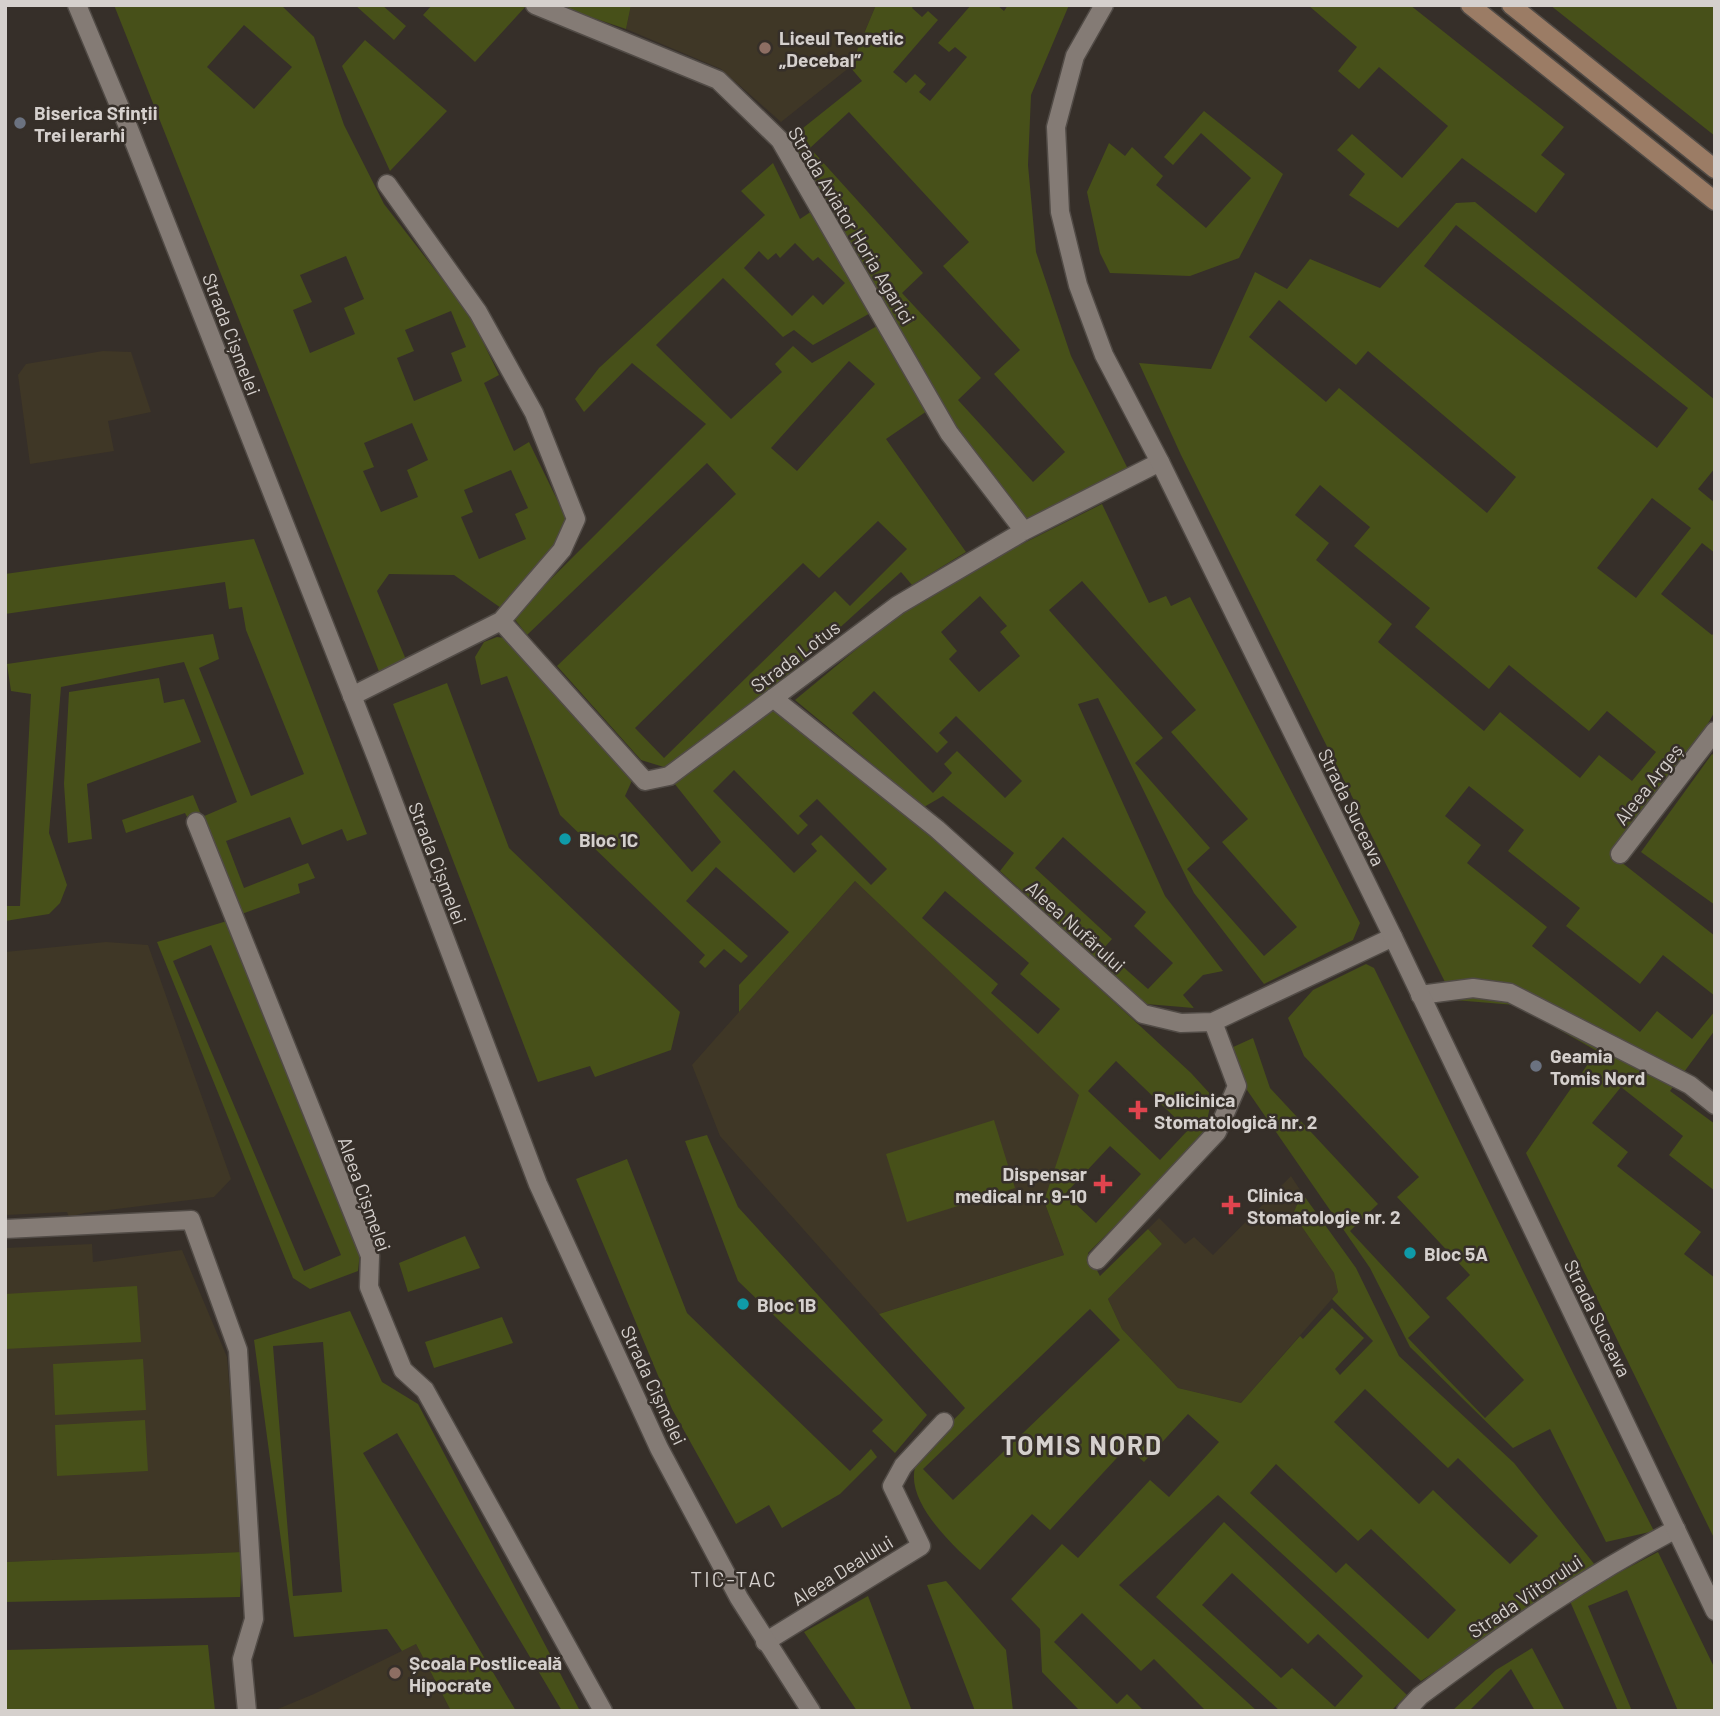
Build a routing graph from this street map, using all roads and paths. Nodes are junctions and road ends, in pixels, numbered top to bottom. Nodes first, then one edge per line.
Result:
1 (77, 5) edge
2 (535, 5) edge
3 (1104, 5) edge
4 (1470, 5) edge
5 (1511, 5) edge
6 (1715, 169) edge
7 (387, 184) dead end
8 (1715, 201) edge
9 (1160, 462) junction
10 (1024, 531) junction
11 (501, 621) junction
12 (352, 696) junction
13 (773, 698) junction
14 (1713, 738) edge
15 (196, 822) dead end
16 (1620, 854) dead end
17 (1392, 937) junction
18 (1420, 995) junction
19 (1213, 1022) junction
20 (1715, 1105) edge
21 (5, 1229) edge
22 (1097, 1260) dead end
23 (944, 1422) dead end
24 (1676, 1529) junction
25 (1715, 1611) edge
26 (765, 1642) junction
27 (247, 1711) edge
28 (603, 1711) edge
29 (811, 1711) edge
30 (1406, 1711) edge

1 - 12 street, Strada Cișmelei
2 - 10 street, Strada Aviator Horia Agarici
3 - 9 street, Strada Suceava
4 - 8 main road
5 - 6 main road
7 - 11 street
9 - 10 street, Strada Lotus
9 - 17 street, Strada Suceava
10 - 13 street, Strada Lotus
11 - 12 street
11 - 13 street, Strada Lotus
12 - 26 street, Strada Cișmelei
13 - 19 street, Aleea Nufărului
14 - 16 street, Aleea Argeș
15 - 28 street, Aleea Cișmelei
17 - 18 street, Strada Suceava
17 - 19 street, Aleea Nufărului
18 - 20 street
18 - 24 street, Strada Suceava
19 - 22 street
21 - 27 street
23 - 26 street, Aleea Dealului
24 - 25 street, Strada Suceava
24 - 30 street, Strada Viitorului
26 - 29 street, Strada Cișmelei

